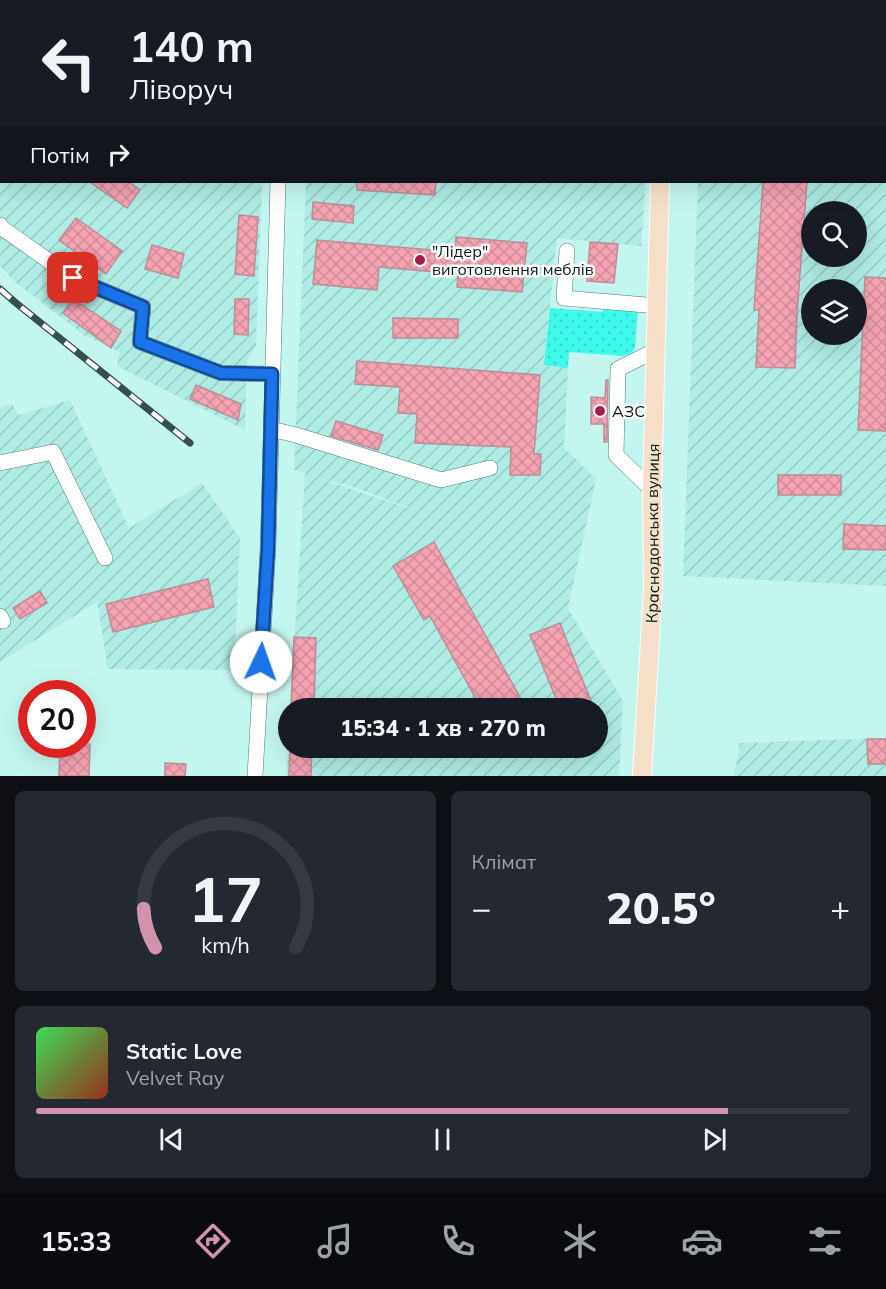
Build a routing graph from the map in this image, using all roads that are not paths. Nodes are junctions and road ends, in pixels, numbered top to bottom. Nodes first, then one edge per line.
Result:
1 (278, 183) edge
2 (660, 183) edge
3 (0, 225) edge
4 (567, 251) dead end
5 (658, 306) junction
6 (656, 350) junction
7 (272, 374) junction
8 (271, 429) junction
9 (0, 463) edge
10 (490, 468) dead end
11 (652, 490) junction
12 (105, 558) dead end
13 (255, 776) edge
14 (642, 776) edge

1 - 7 lane
2 - 5 main road, Краснодонська вулиця
3 - 7 lane
4 - 5 lane
5 - 6 main road, Краснодонська вулиця
6 - 11 main road, Краснодонська вулиця
6 - 11 lane
7 - 8 lane
8 - 10 lane
8 - 13 lane
9 - 12 lane
11 - 14 main road, Краснодонська вулиця

